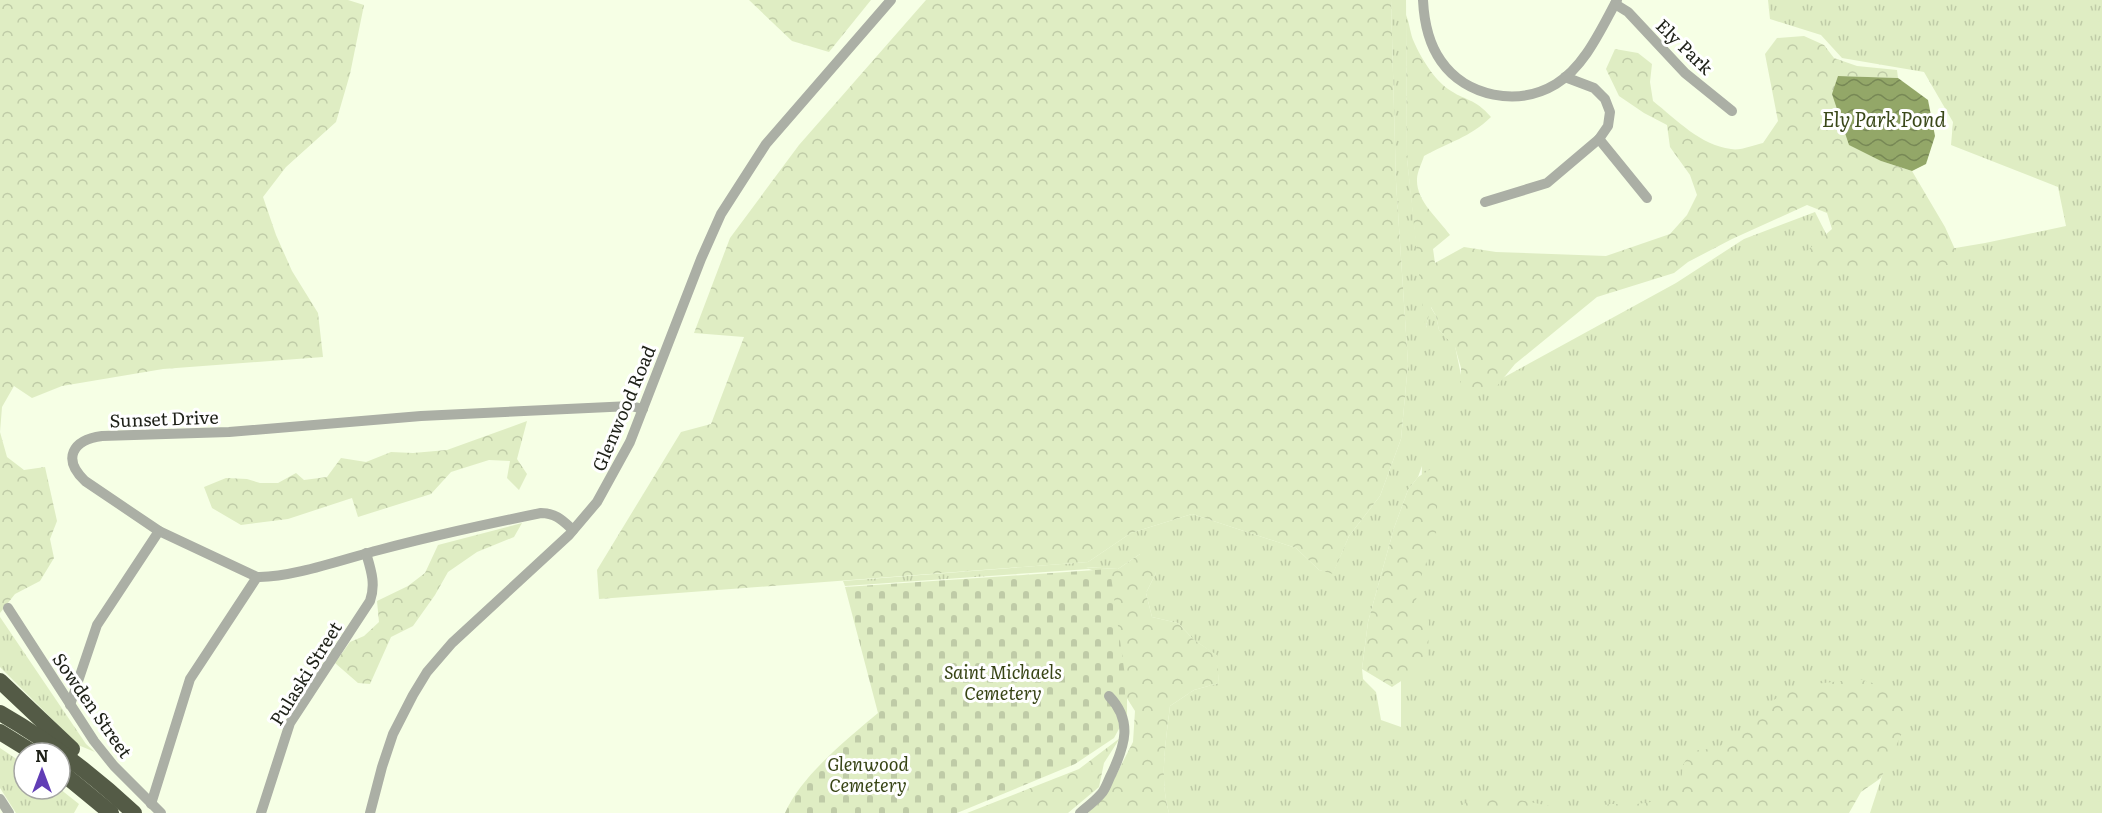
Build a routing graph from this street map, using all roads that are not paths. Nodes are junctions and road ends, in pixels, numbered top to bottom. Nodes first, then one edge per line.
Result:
1 (891, 0) edge
2 (1423, 0) edge
3 (1616, 2) edge
4 (1565, 77) junction
5 (1732, 111) dead end
6 (1599, 140) junction
7 (1647, 198) dead end
8 (1485, 202) dead end
9 (643, 409) junction
10 (573, 530) junction
11 (159, 531) junction
12 (366, 553) junction
13 (257, 577) junction
14 (8, 608) dead end
15 (0, 681) edge
16 (1108, 696) dead end
17 (70, 705) junction
18 (0, 713) edge
19 (0, 732) edge
20 (15, 741) edge
21 (72, 781) edge
22 (107, 788) junction
23 (0, 799) edge
24 (151, 804) junction
25 (9, 813) edge
26 (111, 813) edge
27 (134, 813) edge
28 (161, 813) edge
29 (261, 813) edge
30 (370, 813) edge
31 (1080, 813) edge

1 - 9 street, Glenwood Road
2 - 4 street
3 - 4 street
3 - 5 street, Ely Park
4 - 6 street
6 - 7 street
6 - 8 street
9 - 10 street, Glenwood Road
9 - 11 street, Sunset Drive
10 - 12 street
10 - 30 street, Glenwood Road
11 - 13 street, Sunset Drive
11 - 17 street
12 - 13 street
12 - 29 street, Pulaski Street
13 - 24 street
14 - 17 street, Sowden Street
15 - 22 highway
16 - 31 street
17 - 24 street, Sowden Street
18 - 22 highway
19 - 20 highway
21 - 26 highway
22 - 27 highway
23 - 25 street
24 - 28 street, Sowden Street

